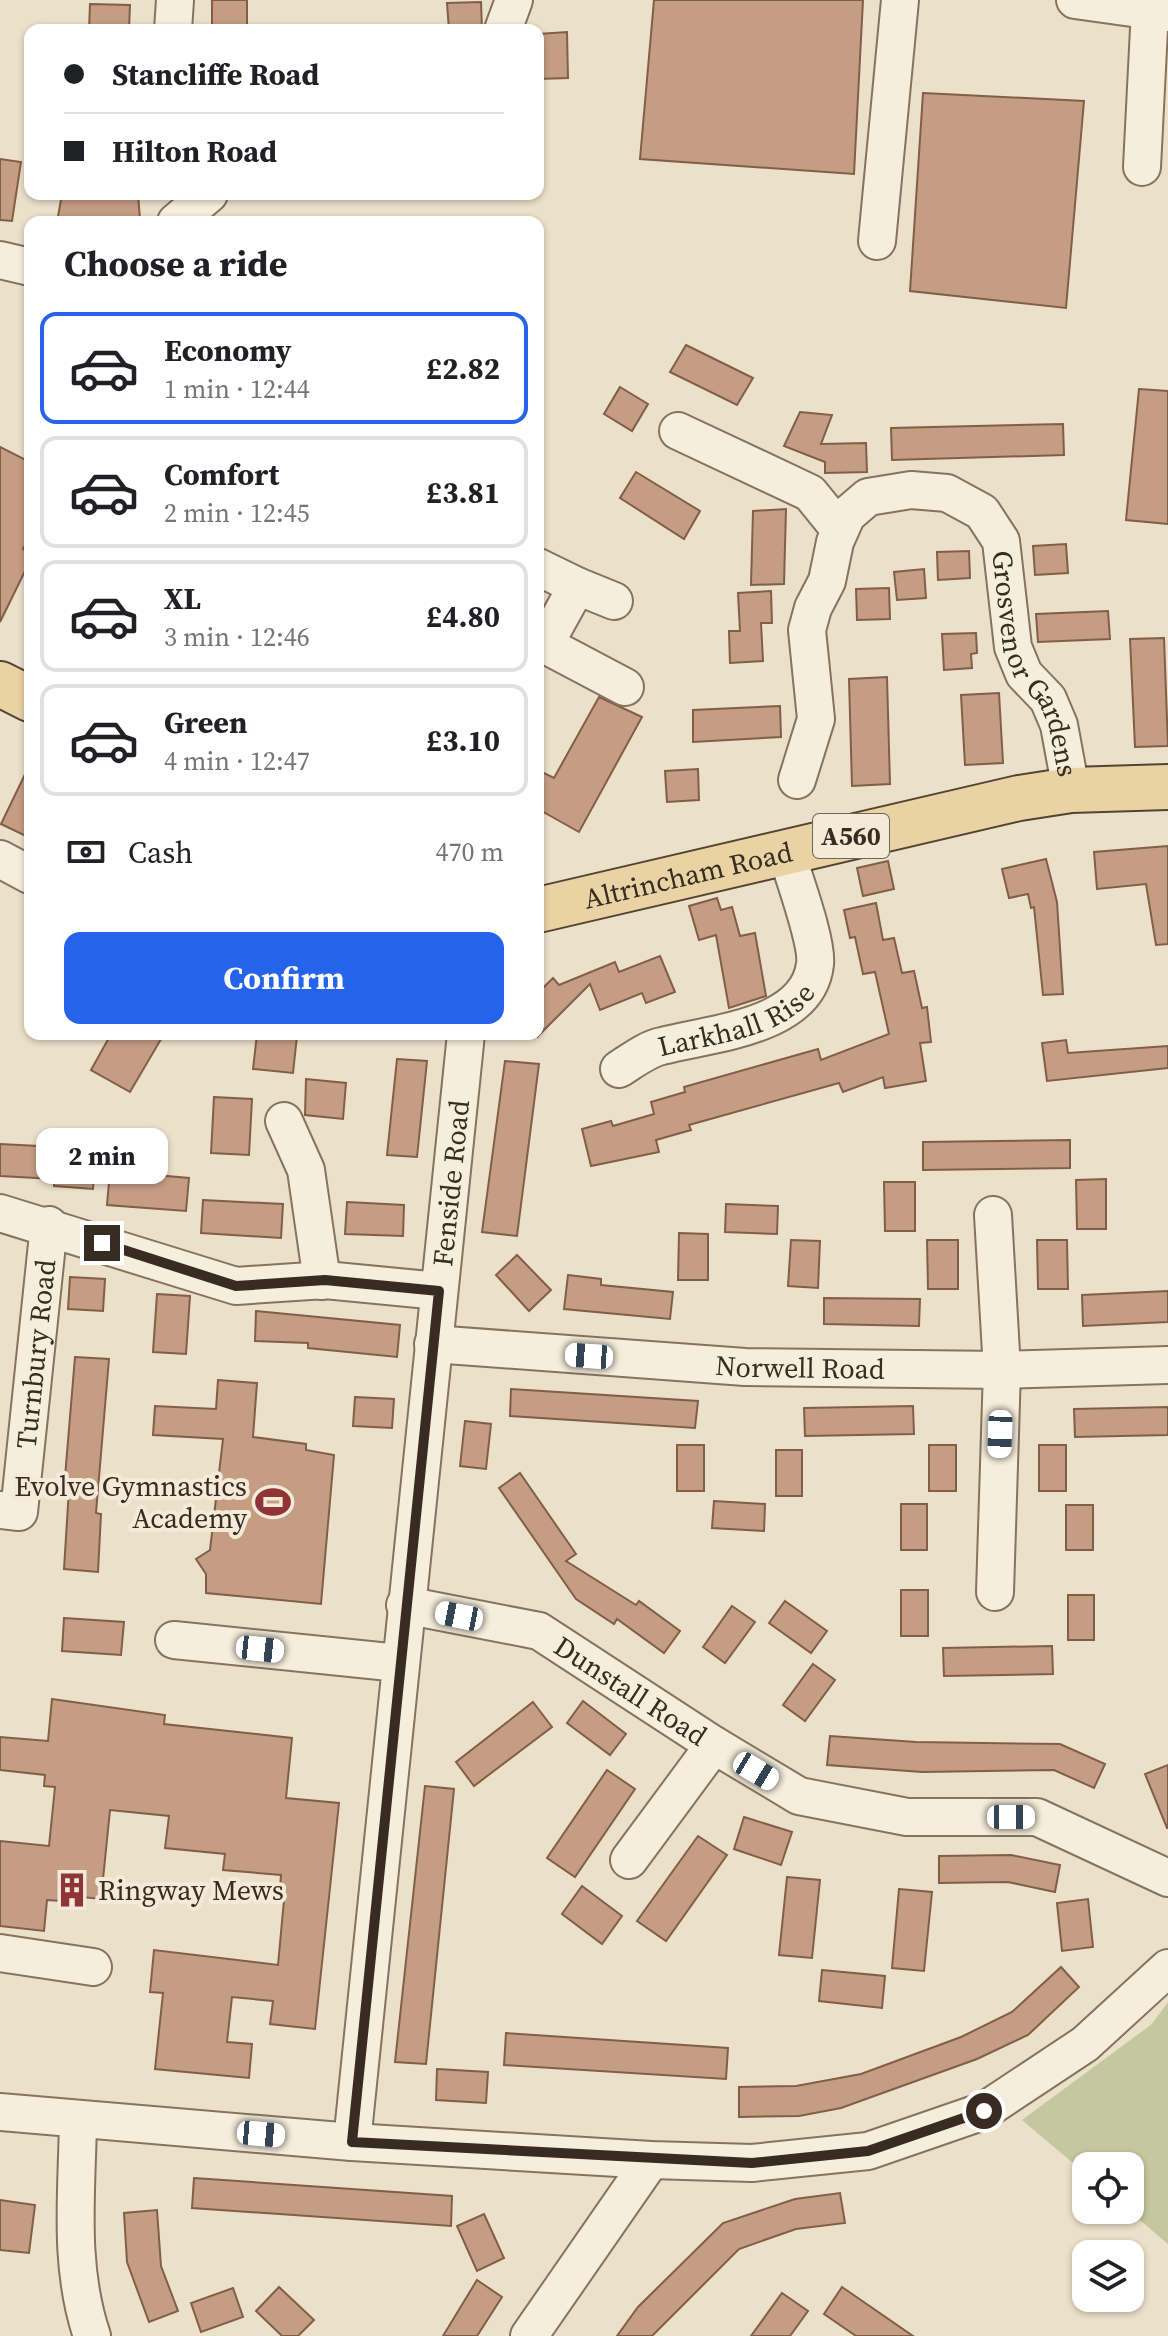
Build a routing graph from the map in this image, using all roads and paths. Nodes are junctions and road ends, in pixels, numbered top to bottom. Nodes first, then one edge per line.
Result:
1 (175, 0) edge
2 (514, 0) edge
3 (900, 0) edge
4 (1075, 0) edge
5 (1159, 11) edge
6 (173, 24) edge
7 (505, 24) edge
8 (1142, 167) dead end
9 (202, 200) edge
10 (183, 216) edge
11 (877, 241) dead end
12 (0, 260) edge
13 (24, 266) edge
14 (678, 431) dead end
15 (840, 530) junction
16 (544, 570) edge
17 (577, 586) junction
18 (614, 601) dead end
19 (544, 637) edge
20 (544, 644) edge
21 (625, 687) dead end
22 (797, 780) dead end
23 (1168, 787) edge
24 (1071, 790) junction
25 (786, 851) junction
26 (0, 859) edge
27 (24, 872) edge
28 (544, 909) edge
29 (465, 1040) edge
30 (619, 1069) dead end
31 (284, 1121) dead end
32 (0, 1213) edge
33 (993, 1215) dead end
34 (49, 1225) junction
35 (322, 1281) junction
36 (439, 1291) junction
37 (433, 1344) junction
38 (1168, 1365) edge
39 (1002, 1370) junction
40 (0, 1510) edge
41 (995, 1592) dead end
42 (405, 1605) junction
43 (174, 1640) dead end
44 (399, 1663) junction
45 (714, 1745) junction
46 (629, 1860) dead end
47 (1168, 1878) edge
48 (0, 1953) edge
49 (93, 1967) dead end
50 (1168, 1968) edge
51 (0, 2112) edge
52 (78, 2120) junction
53 (352, 2142) junction
54 (651, 2160) junction
55 (92, 2336) edge
56 (529, 2336) edge

1 - 6 street
2 - 7 street
3 - 11 street
4 - 5 street
5 - 8 street
9 - 10 street
12 - 13 street
14 - 15 street
15 - 22 street, Grosvenor Gardens
15 - 24 street, Grosvenor Gardens
16 - 17 street
17 - 18 street
17 - 19 street
20 - 21 street
23 - 24 main road, Altrincham Road / A560
24 - 25 main road, Altrincham Road / A560
25 - 28 main road, Altrincham Road / A560
25 - 30 street, Larkhall Rise
26 - 27 street
29 - 36 street, Fenside Road
31 - 35 street
32 - 34 street
33 - 39 street
34 - 35 street
34 - 40 street, Turnbury Road
35 - 36 street
36 - 37 street, Fenside Road
37 - 39 street, Norwell Road
37 - 42 street, Fenside Road
38 - 39 street, Norwell Road
39 - 41 street
42 - 44 street, Fenside Road
42 - 45 street, Dunstall Road
43 - 44 street
44 - 53 street, Fenside Road
45 - 46 street
45 - 47 street, Dunstall Road
48 - 49 street
50 - 54 street
51 - 52 street
52 - 53 street
52 - 55 street
53 - 54 street
54 - 56 street

